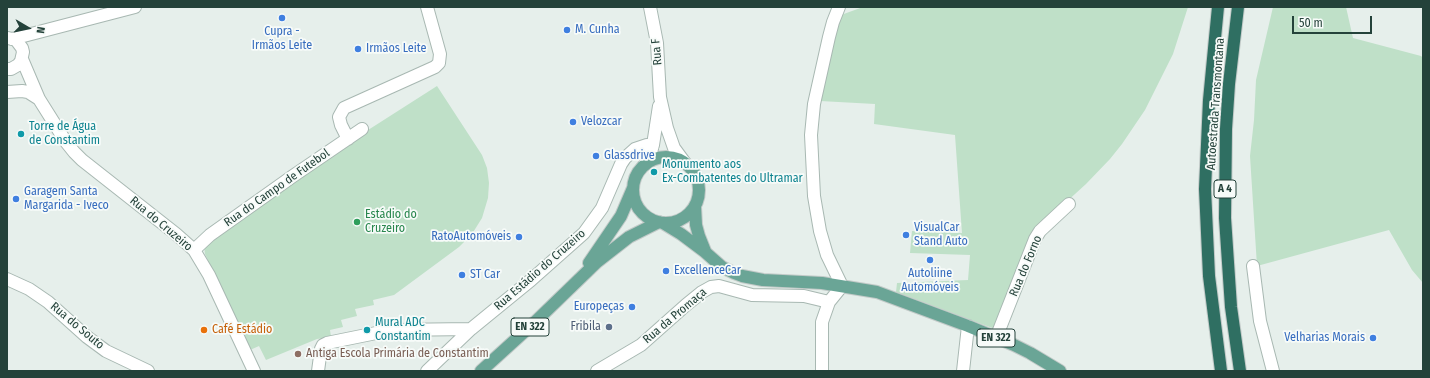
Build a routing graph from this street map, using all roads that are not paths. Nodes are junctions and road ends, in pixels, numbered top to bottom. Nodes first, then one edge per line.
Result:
1 (135, 7) edge
2 (427, 7) edge
3 (650, 7) edge
4 (839, 7) edge
5 (1218, 7) edge
6 (1238, 7) edge
7 (59, 26) junction
8 (8, 38) edge
9 (22, 56) junction
10 (9, 69) edge
11 (7, 92) edge
12 (660, 97) junction
13 (40, 99) junction
14 (362, 129) dead end
15 (348, 139) junction
16 (653, 145) junction
17 (685, 163) junction
18 (645, 164) junction
19 (633, 187) junction
20 (1069, 204) dead end
21 (695, 206) junction
22 (661, 223) junction
23 (194, 250) junction
24 (705, 252) junction
25 (1253, 266) dead end
26 (7, 279) edge
27 (577, 280) junction
28 (842, 286) junction
29 (829, 302) junction
30 (968, 326) junction
31 (471, 330) junction
32 (996, 338) junction
33 (148, 371) edge
34 (254, 371) edge
35 (318, 371) edge
36 (427, 371) edge
37 (481, 371) edge
38 (597, 371) edge
39 (822, 371) edge
40 (963, 371) edge
41 (1060, 371) edge
42 (1221, 371) edge
43 (1240, 371) edge
44 (1273, 371) edge

1 - 7 street
2 - 15 street
3 - 12 street, Rua F
4 - 28 street
5 - 42 highway, Autoestrada Transmontana / A 4
6 - 43 highway, Autoestrada Transmontana / A 4
7 - 8 street
7 - 9 street
8 - 9 street
9 - 10 street
9 - 13 street
10 - 13 street
11 - 13 street
12 - 16 street
12 - 17 street
13 - 23 street, Rua do Cruzeiro
14 - 15 street, Rua do Campo de Futebol
15 - 23 street, Rua do Campo de Futebol
16 - 18 street
16 - 31 street, Rua Estádio do Cruzeiro
17 - 18 main road
17 - 21 main road, EN 322
18 - 19 main road, EN 322
19 - 22 main road, EN 322
19 - 27 main road, EN 322
20 - 32 street, Rua do Forno
21 - 22 main road, EN 322
21 - 24 main road, EN 322
22 - 24 main road, EN 322
22 - 27 main road, EN 322
23 - 34 street, Rua do Cruzeiro
24 - 28 main road, EN 322
25 - 44 street
26 - 33 street, Rua do Souto
27 - 37 main road, EN 322
28 - 29 street
28 - 30 main road, EN 322
29 - 38 street, Rua da Promaça
29 - 39 street
30 - 32 main road, EN 322
30 - 40 street
31 - 35 street
31 - 36 street, Rua Estádio do Cruzeiro
32 - 41 main road, EN 322

